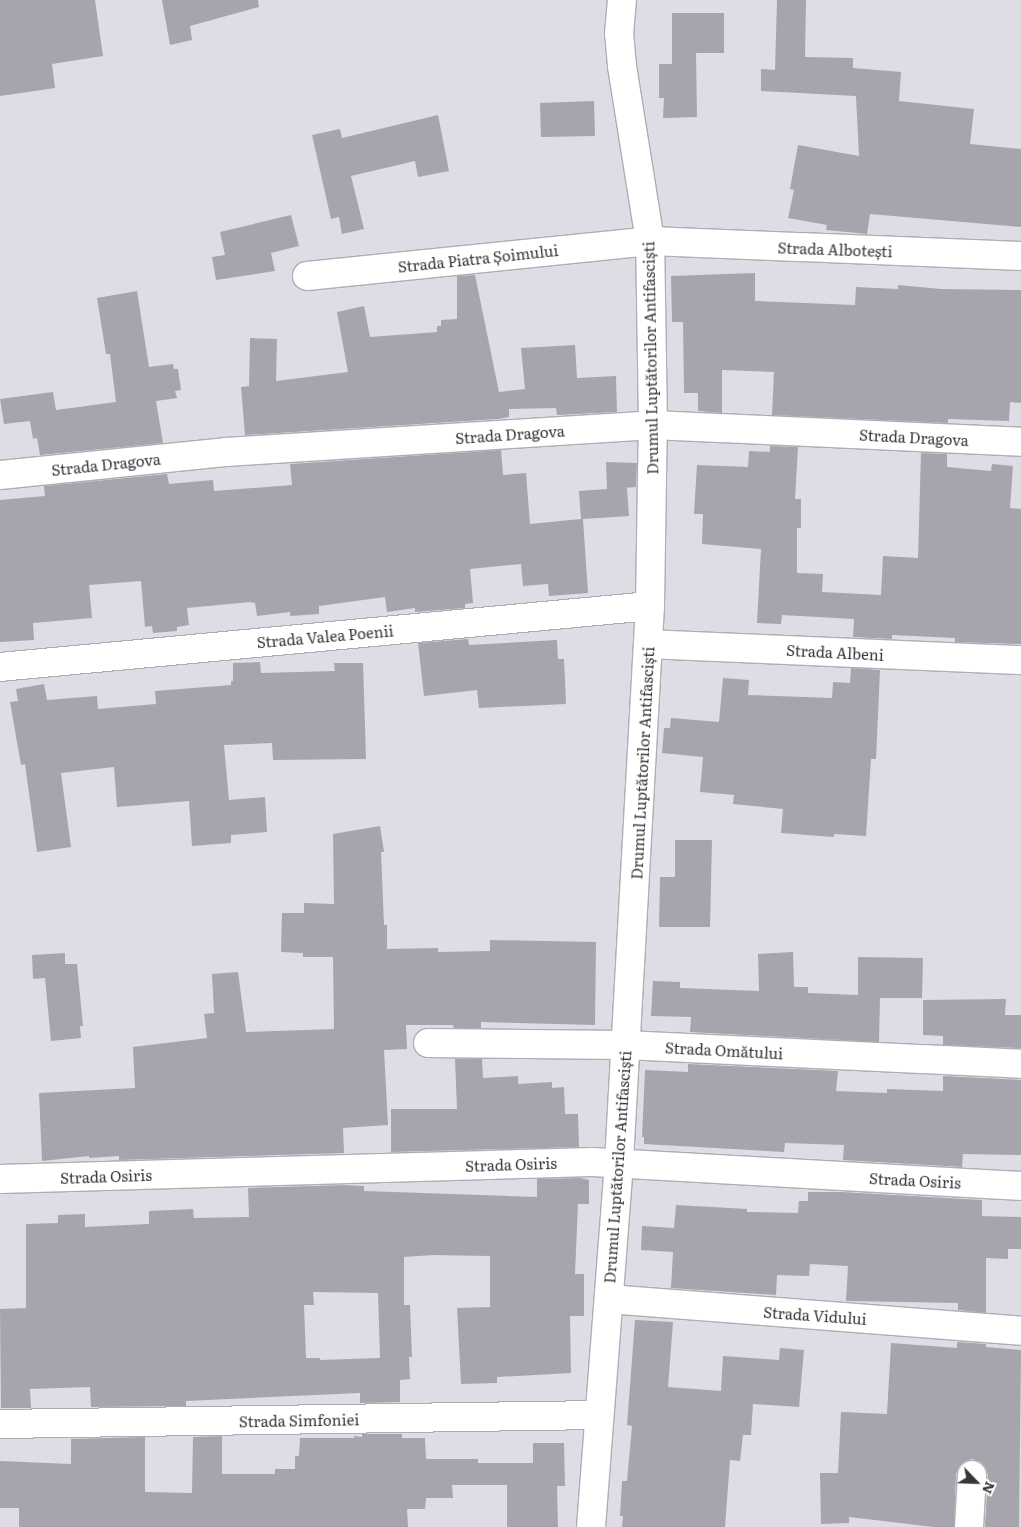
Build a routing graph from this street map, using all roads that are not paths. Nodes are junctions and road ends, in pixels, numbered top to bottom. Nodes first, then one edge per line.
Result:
1 (622, 0) edge
2 (650, 241) junction
3 (1021, 256) edge
4 (307, 276) dead end
5 (653, 425) junction
6 (1021, 442) edge
7 (0, 474) edge
8 (650, 606) junction
9 (649, 644) junction
10 (1021, 660) edge
11 (0, 667) edge
12 (428, 1043) dead end
13 (625, 1045) junction
14 (1021, 1064) edge
15 (618, 1162) junction
16 (0, 1179) edge
17 (1021, 1186) edge
18 (609, 1299) junction
19 (1021, 1331) edge
20 (599, 1415) junction
21 (0, 1424) edge
22 (972, 1475) dead end
23 (591, 1527) edge
24 (969, 1527) edge

1 - 2 street, Drumul Luptătorilor Antifasciști
2 - 3 street, Strada Albotești
2 - 4 street, Strada Piatra Șoimului
2 - 5 street, Drumul Luptătorilor Antifasciști
5 - 6 street, Strada Dragova
5 - 7 street, Strada Dragova
5 - 8 street, Drumul Luptătorilor Antifasciști
8 - 9 street, Drumul Luptătorilor Antifasciști
8 - 11 street, Strada Valea Poenii
9 - 10 street, Strada Albeni
9 - 13 street, Drumul Luptătorilor Antifasciști
12 - 13 street, Strada Omătului
13 - 14 street, Strada Omătului
13 - 15 street, Drumul Luptătorilor Antifasciști
15 - 16 street, Strada Osiris
15 - 17 street, Strada Osiris
15 - 18 street, Drumul Luptătorilor Antifasciști
18 - 19 street, Strada Vidului
18 - 20 street, Drumul Luptătorilor Antifasciști
20 - 21 street, Strada Simfoniei
20 - 23 street, Drumul Luptătorilor Antifasciști
22 - 24 street

